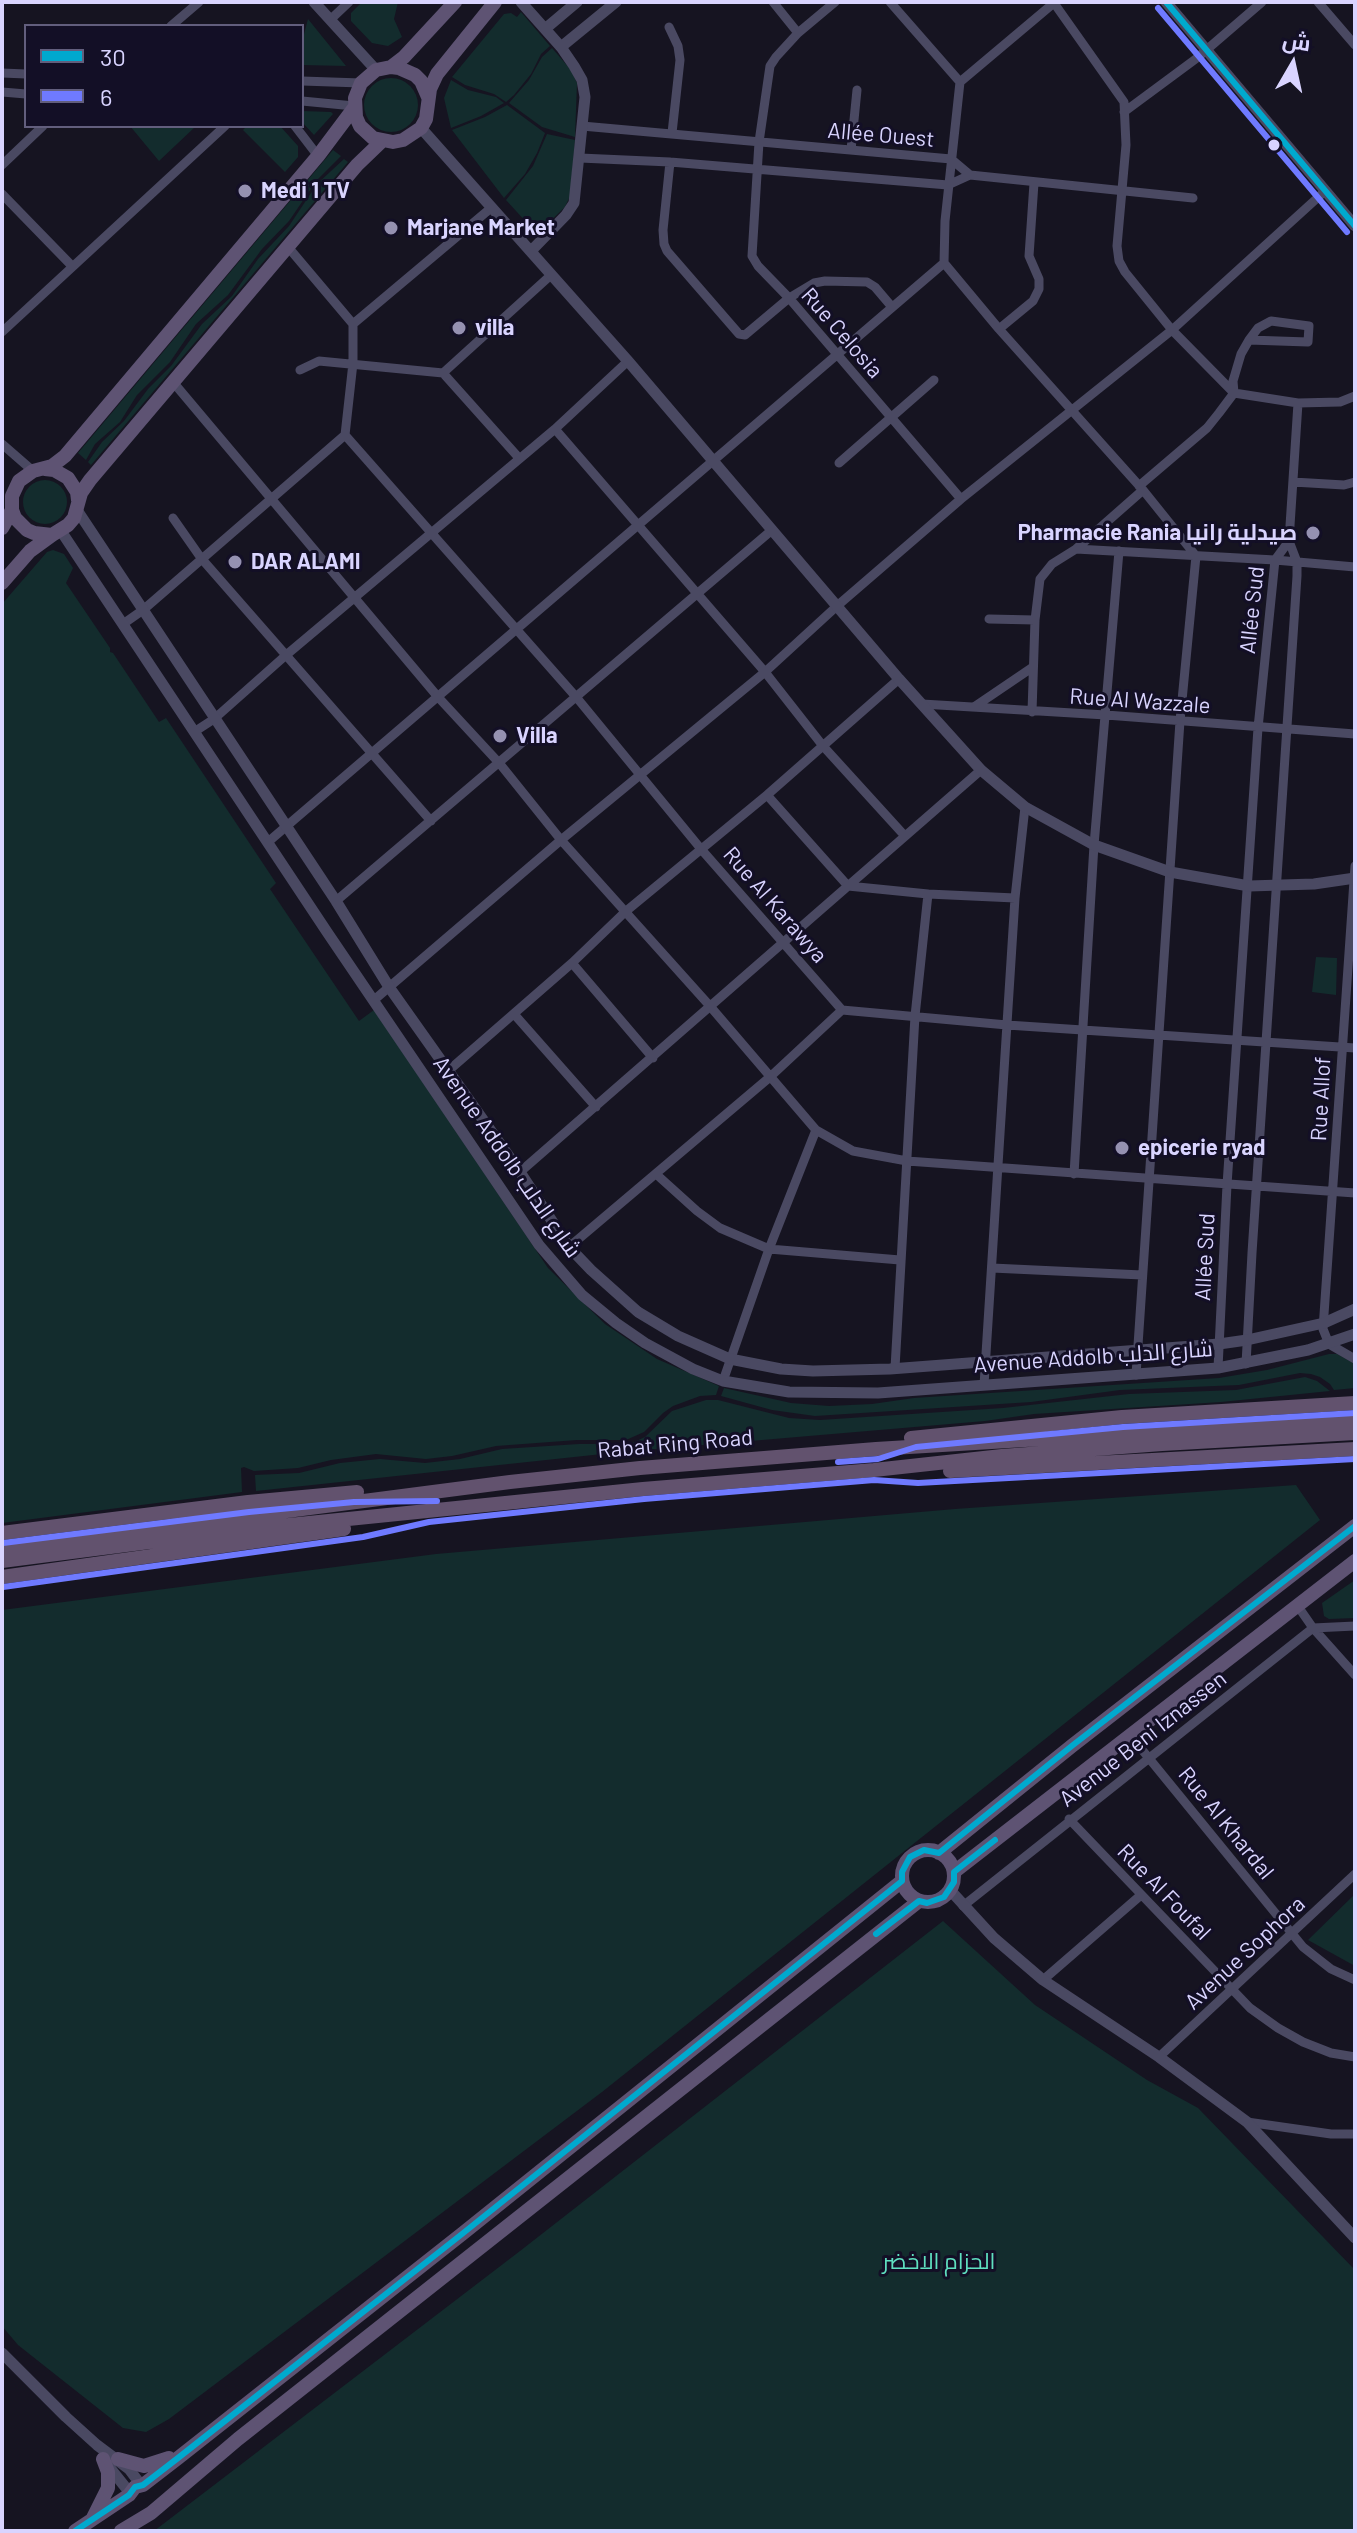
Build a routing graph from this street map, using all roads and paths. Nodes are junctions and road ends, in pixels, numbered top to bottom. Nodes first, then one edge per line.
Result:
1 (199, 2) edge
2 (314, 2) edge
3 (349, 2) edge
4 (455, 2) edge
5 (495, 2) edge
6 (521, 2) edge
7 (577, 2) edge
8 (616, 2) edge
9 (773, 2) edge
10 (835, 2) edge
11 (890, 2) edge
12 (1055, 2) edge
13 (1166, 2) edge
14 (1262, 2) edge
15 (1318, 2) edge
16 (330, 20) junction
17 (173, 24) edge
18 (669, 27) dead end
19 (545, 29) junction
20 (798, 33) junction
21 (1355, 45) edge
22 (561, 47) junction
23 (1207, 50) junction
24 (384, 68) junction
25 (2, 73) edge
26 (24, 74) edge
27 (304, 81) edge
28 (960, 82) junction
29 (361, 83) junction
30 (857, 90) dead end
31 (2, 92) edge
32 (24, 94) edge
33 (428, 97) junction
34 (304, 101) edge
35 (354, 107) junction
36 (1124, 112) junction
37 (582, 126) junction
38 (41, 128) edge
39 (223, 128) edge
40 (297, 128) edge
41 (421, 128) junction
42 (672, 133) junction
43 (382, 141) junction
44 (759, 142) junction
45 (851, 150) junction
46 (318, 156) junction
47 (580, 158) junction
48 (951, 159) junction
49 (670, 162) junction
50 (2, 165) edge
51 (757, 170) junction
52 (970, 175) junction
53 (1034, 183) junction
54 (948, 185) junction
55 (1325, 191) junction
56 (1123, 192) junction
57 (2, 194) edge
58 (1193, 198) dead end
59 (491, 208) junction
60 (1355, 226) edge
61 (288, 247) junction
62 (531, 251) junction
63 (944, 263) junction
64 (72, 266) junction
65 (551, 275) junction
66 (789, 298) junction
67 (892, 307) junction
68 (353, 324) junction
69 (999, 329) junction
70 (1172, 330) junction
71 (2, 332) edge
72 (1249, 340) junction
73 (837, 355) junction
74 (628, 361) junction
75 (353, 363) junction
76 (300, 370) dead end
77 (443, 373) junction
78 (934, 380) dead end
79 (173, 382) junction
80 (1234, 393) junction
81 (1355, 396) edge
82 (1298, 403) junction
83 (1072, 411) junction
84 (892, 418) junction
85 (555, 429) junction
86 (345, 435) junction
87 (2, 444) edge
88 (519, 458) junction
89 (711, 460) junction
90 (839, 463) dead end
91 (39, 470) junction
92 (1293, 482) junction
93 (1355, 482) edge
94 (1141, 488) junction
95 (270, 498) junction
96 (961, 499) junction
97 (9, 505) edge
98 (78, 505) junction
99 (173, 518) dead end
100 (638, 524) junction
101 (2, 528) edge
102 (772, 530) junction
103 (433, 532) junction
104 (56, 533) junction
105 (1289, 541) junction
106 (1076, 549) junction
107 (1119, 551) junction
108 (1196, 556) junction
109 (201, 558) junction
110 (1275, 560) junction
111 (1297, 562) junction
112 (1355, 567) edge
113 (2, 583) edge
114 (698, 594) junction
115 (355, 596) junction
116 (837, 606) junction
117 (143, 610) junction
118 (989, 619) dead end
119 (1035, 620) junction
120 (123, 624) junction
121 (517, 629) junction
122 (285, 656) junction
123 (1033, 667) junction
124 (765, 672) junction
125 (899, 679) junction
126 (438, 697) junction
127 (577, 698) junction
128 (922, 704) junction
129 (974, 707) junction
130 (1032, 712) junction
131 (1106, 715) junction
132 (214, 719) junction
133 (1180, 721) junction
134 (1258, 728) junction
135 (1287, 730) junction
136 (194, 732) junction
137 (1355, 734) edge
138 (823, 746) junction
139 (373, 754) junction
140 (500, 764) junction
141 (981, 770) junction
142 (640, 775) junction
143 (767, 795) junction
144 (1025, 807) junction
145 (431, 821) junction
146 (287, 827) junction
147 (904, 835) junction
148 (561, 840) junction
149 (268, 842) junction
150 (1094, 845) junction
151 (701, 849) junction
152 (1355, 866) edge
153 (1170, 872) junction
154 (1355, 878) edge
155 (848, 886) junction
156 (1249, 886) junction
157 (1277, 886) junction
158 (928, 894) junction
159 (1015, 898) junction
160 (336, 901) junction
161 (625, 912) junction
162 (784, 942) junction
163 (572, 963) junction
164 (389, 987) junction
165 (374, 1000) junction
166 (709, 1005) junction
167 (842, 1010) junction
168 (514, 1014) junction
169 (915, 1016) junction
170 (1007, 1025) junction
171 (1083, 1029) junction
172 (1159, 1034) junction
173 (1237, 1040) junction
174 (1266, 1042) junction
175 (1342, 1047) junction
176 (1355, 1048) edge
177 (653, 1058) junction
178 (448, 1071) junction
179 (770, 1077) junction
180 (596, 1107) junction
181 (816, 1130) junction
182 (907, 1161) junction
183 (997, 1168) junction
184 (520, 1172) junction
185 (656, 1174) junction
186 (1074, 1174) junction
187 (1149, 1179) junction
188 (1227, 1185) junction
189 (1257, 1187) junction
190 (1333, 1192) junction
191 (1355, 1193) edge
192 (569, 1247) junction
193 (769, 1249) junction
194 (900, 1260) junction
195 (992, 1268) junction
196 (1142, 1275) junction
197 (1355, 1309) edge
198 (1324, 1323) junction
199 (1355, 1334) edge
200 (1247, 1340) junction
201 (1219, 1344) junction
202 (1329, 1344) junction
203 (1136, 1351) junction
204 (730, 1359) junction
205 (1355, 1359) edge
206 (985, 1362) junction
207 (1246, 1364) junction
208 (895, 1368) junction
209 (1218, 1368) junction
210 (1136, 1375) junction
211 (723, 1381) junction
212 (984, 1385) junction
213 (1355, 1403) edge
214 (1355, 1420) edge
215 (1355, 1433) edge
216 (876, 1449) junction
217 (1355, 1449) edge
218 (874, 1470) junction
219 (425, 1492) junction
220 (427, 1512) junction
221 (1355, 1526) edge
222 (2, 1533) edge
223 (2, 1548) edge
224 (2, 1561) edge
225 (1355, 1561) edge
226 (2, 1577) edge
227 (1297, 1605) junction
228 (1355, 1626) edge
229 (1313, 1628) junction
230 (1355, 1675) edge
231 (1130, 1735) junction
232 (1149, 1757) junction
233 (1069, 1819) junction
234 (939, 1853) junction
235 (954, 1872) junction
236 (1355, 1874) edge
237 (902, 1881) junction
238 (950, 1890) junction
239 (1141, 1895) junction
240 (919, 1901) junction
241 (963, 1906) junction
242 (1293, 1933) junction
243 (1043, 1980) junction
244 (1355, 1980) edge
245 (1233, 1990) junction
246 (1159, 2057) junction
247 (1355, 2057) edge
248 (1247, 2122) junction
249 (1355, 2134) edge
250 (1355, 2238) edge
251 (2, 2353) edge
252 (178, 2458) junction
253 (111, 2459) junction
254 (136, 2489) junction
255 (151, 2510) junction
256 (92, 2518) junction
257 (75, 2531) edge
258 (121, 2531) edge

1 - 17 street
2 - 16 street
3 - 16 street
4 - 24 main road
5 - 33 main road
6 - 19 street
7 - 19 street
8 - 22 street
9 - 20 street
10 - 20 street, Rue Celosia
11 - 28 street
12 - 28 street
12 - 36 street
13 - 23 street
14 - 23 street
15 - 21 street
16 - 24 street
18 - 42 street
19 - 22 street
20 - 44 street, Rue Celosia
22 - 37 street
23 - 36 street
23 - 55 street
24 - 29 main road
24 - 33 main road
25 - 26 street
27 - 29 street
28 - 48 street
29 - 35 main road
30 - 45 street
31 - 32 street
33 - 41 main road
34 - 35 street
35 - 43 main road
35 - 46 main road
36 - 56 street
37 - 42 street, Allée Ouest
37 - 47 street
38 - 50 street
39 - 64 street
40 - 46 street
41 - 43 main road
41 - 59 street
42 - 44 street, Allée Ouest
43 - 61 main road
44 - 45 street, Allée Ouest
44 - 51 street, Rue Celosia
45 - 48 street, Allée Ouest
46 - 91 main road
47 - 49 street, Allée Ouest
47 - 62 street
48 - 52 street, Allée Ouest
48 - 54 street
49 - 51 street, Allée Ouest
49 - 66 street
51 - 54 street, Allée Ouest
51 - 66 street, Rue Celosia
52 - 53 street
52 - 54 street, Allée Ouest
53 - 56 street
53 - 69 street
54 - 63 street
55 - 60 street
55 - 70 street
56 - 58 street
56 - 70 street
57 - 64 street
59 - 62 street
59 - 68 street
61 - 68 street
61 - 79 main road
62 - 65 street
63 - 67 street
63 - 69 street
64 - 71 street
65 - 74 street
65 - 77 street
66 - 67 street
66 - 73 street, Rue Celosia
67 - 73 street
68 - 75 street
69 - 83 street
70 - 80 street
70 - 83 street
72 - 72 street
72 - 80 street
73 - 84 street, Rue Celosia
73 - 89 street
74 - 85 street
74 - 89 street
75 - 76 street
75 - 77 street
75 - 86 street
77 - 88 street
78 - 84 street
79 - 95 street
79 - 98 main road
80 - 82 street
80 - 94 street
81 - 82 street
82 - 92 street
83 - 94 street
83 - 96 street
84 - 90 street
84 - 96 street, Rue Celosia
85 - 88 street
85 - 100 street
86 - 95 street
86 - 103 street, Rue Al Karawya
87 - 91 street
88 - 103 street
89 - 100 street
89 - 102 street
91 - 97 main road
91 - 98 main road
92 - 93 street
92 - 105 street
94 - 106 street
94 - 108 street
95 - 109 street
95 - 115 street
96 - 116 street
97 - 101 main road
97 - 104 main road
98 - 104 main road
98 - 117 street, Avenue Addolb شارع الدلب
99 - 109 street
100 - 114 street
100 - 121 street
102 - 114 street
102 - 116 street
103 - 115 street
103 - 121 street, Rue Al Karawya
104 - 113 main road
104 - 120 street, Avenue Addolb شارع الدلب
105 - 110 street, Allée Sud
105 - 111 street, Allée Sud
106 - 107 street
106 - 119 street
107 - 108 street
107 - 131 street
108 - 110 street
108 - 133 street
109 - 117 street
109 - 122 street
110 - 111 street
110 - 134 street, Allée Sud
111 - 112 street
111 - 135 street, Allée Sud
114 - 124 street
114 - 127 street
115 - 122 street
115 - 126 street
116 - 124 street
116 - 125 street
117 - 120 street
117 - 132 street, Avenue Addolb شارع الدلب
118 - 119 street
119 - 123 street
120 - 136 street, Avenue Addolb شارع الدلب
121 - 126 street
121 - 127 street, Rue Al Karawya
122 - 132 street
122 - 139 street
123 - 129 street
123 - 130 street
124 - 138 street
124 - 142 street
125 - 128 street
125 - 138 street
126 - 139 street
126 - 140 street
127 - 140 street
127 - 142 street, Rue Al Karawya
128 - 129 street, Rue Al Wazzale
128 - 141 street
129 - 130 street, Rue Al Wazzale
130 - 131 street, Rue Al Wazzale
131 - 133 street, Rue Al Wazzale
131 - 150 street
132 - 136 street
132 - 146 street, Avenue Addolb شارع الدلب
133 - 134 street, Rue Al Wazzale
133 - 153 street
134 - 135 street, Rue Al Wazzale
134 - 156 street, Allée Sud
135 - 137 street, Rue Al Wazzale
135 - 157 street, Allée Sud
136 - 149 street, Avenue Addolb شارع الدلب
138 - 143 street
138 - 147 street
139 - 145 street
139 - 146 street
140 - 145 street
140 - 148 street
141 - 144 street
141 - 147 street
142 - 148 street
142 - 151 street, Rue Al Karawya
143 - 151 street
143 - 155 street
144 - 150 street
144 - 159 street
145 - 160 street
146 - 149 street
146 - 160 street, Avenue Addolb شارع الدلب
147 - 155 street
148 - 161 street
148 - 164 street
149 - 165 street, Avenue Addolb شارع الدلب
150 - 153 street
150 - 171 street
151 - 161 street
151 - 162 street, Rue Al Karawya
152 - 154 street, Rue Allof
153 - 156 street
153 - 172 street
154 - 157 street
154 - 175 street, Rue Allof
155 - 158 street
155 - 162 street
156 - 157 street
156 - 173 street, Allée Sud
157 - 174 street, Allée Sud
158 - 159 street
158 - 169 street
159 - 170 street
160 - 164 street, Avenue Addolb شارع الدلب
161 - 163 street
161 - 166 street
162 - 166 street
162 - 167 street, Rue Al Karawya
163 - 168 street
163 - 177 street
164 - 165 street
164 - 178 street, Avenue Addolb شارع الدلب
165 - 211 street, Avenue Addolb شارع الدلب
166 - 177 street
166 - 179 street
167 - 169 street
167 - 179 street
168 - 178 street
168 - 180 street
169 - 170 street
169 - 182 street
170 - 171 street
170 - 183 street
171 - 172 street
171 - 186 street
172 - 173 street
172 - 187 street
173 - 174 street
173 - 188 street, Allée Sud
174 - 175 street
174 - 189 street, Allée Sud
175 - 176 street
175 - 190 street, Rue Allof
177 - 180 street
178 - 184 street, Avenue Addolb شارع الدلب
179 - 181 street
179 - 185 street
180 - 184 street
181 - 182 street
181 - 193 street
182 - 183 street
182 - 194 street
183 - 186 street
183 - 195 street
184 - 192 street, Avenue Addolb شارع الدلب
185 - 192 street
185 - 193 street
186 - 187 street
187 - 188 street
187 - 196 street
188 - 189 street
188 - 201 street, Allée Sud
189 - 190 street
189 - 200 street, Allée Sud
190 - 191 street
190 - 198 street, Rue Allof
192 - 204 street, Avenue Addolb شارع الدلب
193 - 194 street
193 - 204 street
194 - 208 street
195 - 196 street
195 - 206 street
196 - 203 street
197 - 198 street, Avenue Addolb شارع الدلب
198 - 200 street, Avenue Addolb شارع الدلب
198 - 202 street, Rue Allof
199 - 202 street, Avenue Addolb شارع الدلب
200 - 201 street, Avenue Addolb شارع الدلب
200 - 207 street, Allée Sud
201 - 203 street, Avenue Addolb شارع الدلب
201 - 209 street, Allée Sud
202 - 205 street
202 - 207 street, Avenue Addolb شارع الدلب
203 - 206 street, Avenue Addolb شارع الدلب
203 - 210 street
204 - 208 street, Avenue Addolb شارع الدلب
204 - 211 street
206 - 208 street, Avenue Addolb شارع الدلب
206 - 212 street
207 - 209 street, Avenue Addolb شارع الدلب
209 - 210 street, Avenue Addolb شارع الدلب
210 - 212 street, Avenue Addolb شارع الدلب
211 - 212 street, Avenue Addolb شارع الدلب
213 - 216 highway
214 - 216 highway, Rabat Ring Road
215 - 218 highway, Rabat Ring Road
216 - 219 highway, Rabat Ring Road
217 - 218 highway
218 - 220 highway, Rabat Ring Road
219 - 222 highway
219 - 223 highway, Rabat Ring Road
220 - 224 highway, Rabat Ring Road
220 - 226 highway
221 - 234 main road
225 - 227 main road
227 - 229 street
227 - 231 main road
228 - 229 street
229 - 230 street
229 - 232 street, Avenue Beni Iznassen
231 - 232 street, Rue Al Khardal
231 - 235 main road
232 - 233 street, Avenue Beni Iznassen
232 - 242 street, Rue Al Khardal
233 - 239 street, Rue Al Foufal
233 - 241 street, Avenue Beni Iznassen
234 - 235 main road
234 - 237 main road
235 - 238 main road
236 - 242 street, Avenue Sophora
237 - 240 main road
237 - 252 main road
238 - 240 main road
238 - 241 street
239 - 243 street
239 - 245 street, Rue Al Foufal
240 - 255 main road
241 - 243 street
242 - 244 street, Rue Al Khardal
242 - 245 street, Avenue Sophora
243 - 246 street
245 - 246 street, Avenue Sophora
245 - 247 street, Rue Al Foufal
246 - 248 street
248 - 249 street
248 - 250 street
251 - 253 street
252 - 253 main road
252 - 254 main road
253 - 254 street
253 - 256 main road
254 - 255 main road
254 - 255 main road
254 - 256 main road
255 - 258 main road
256 - 257 main road

